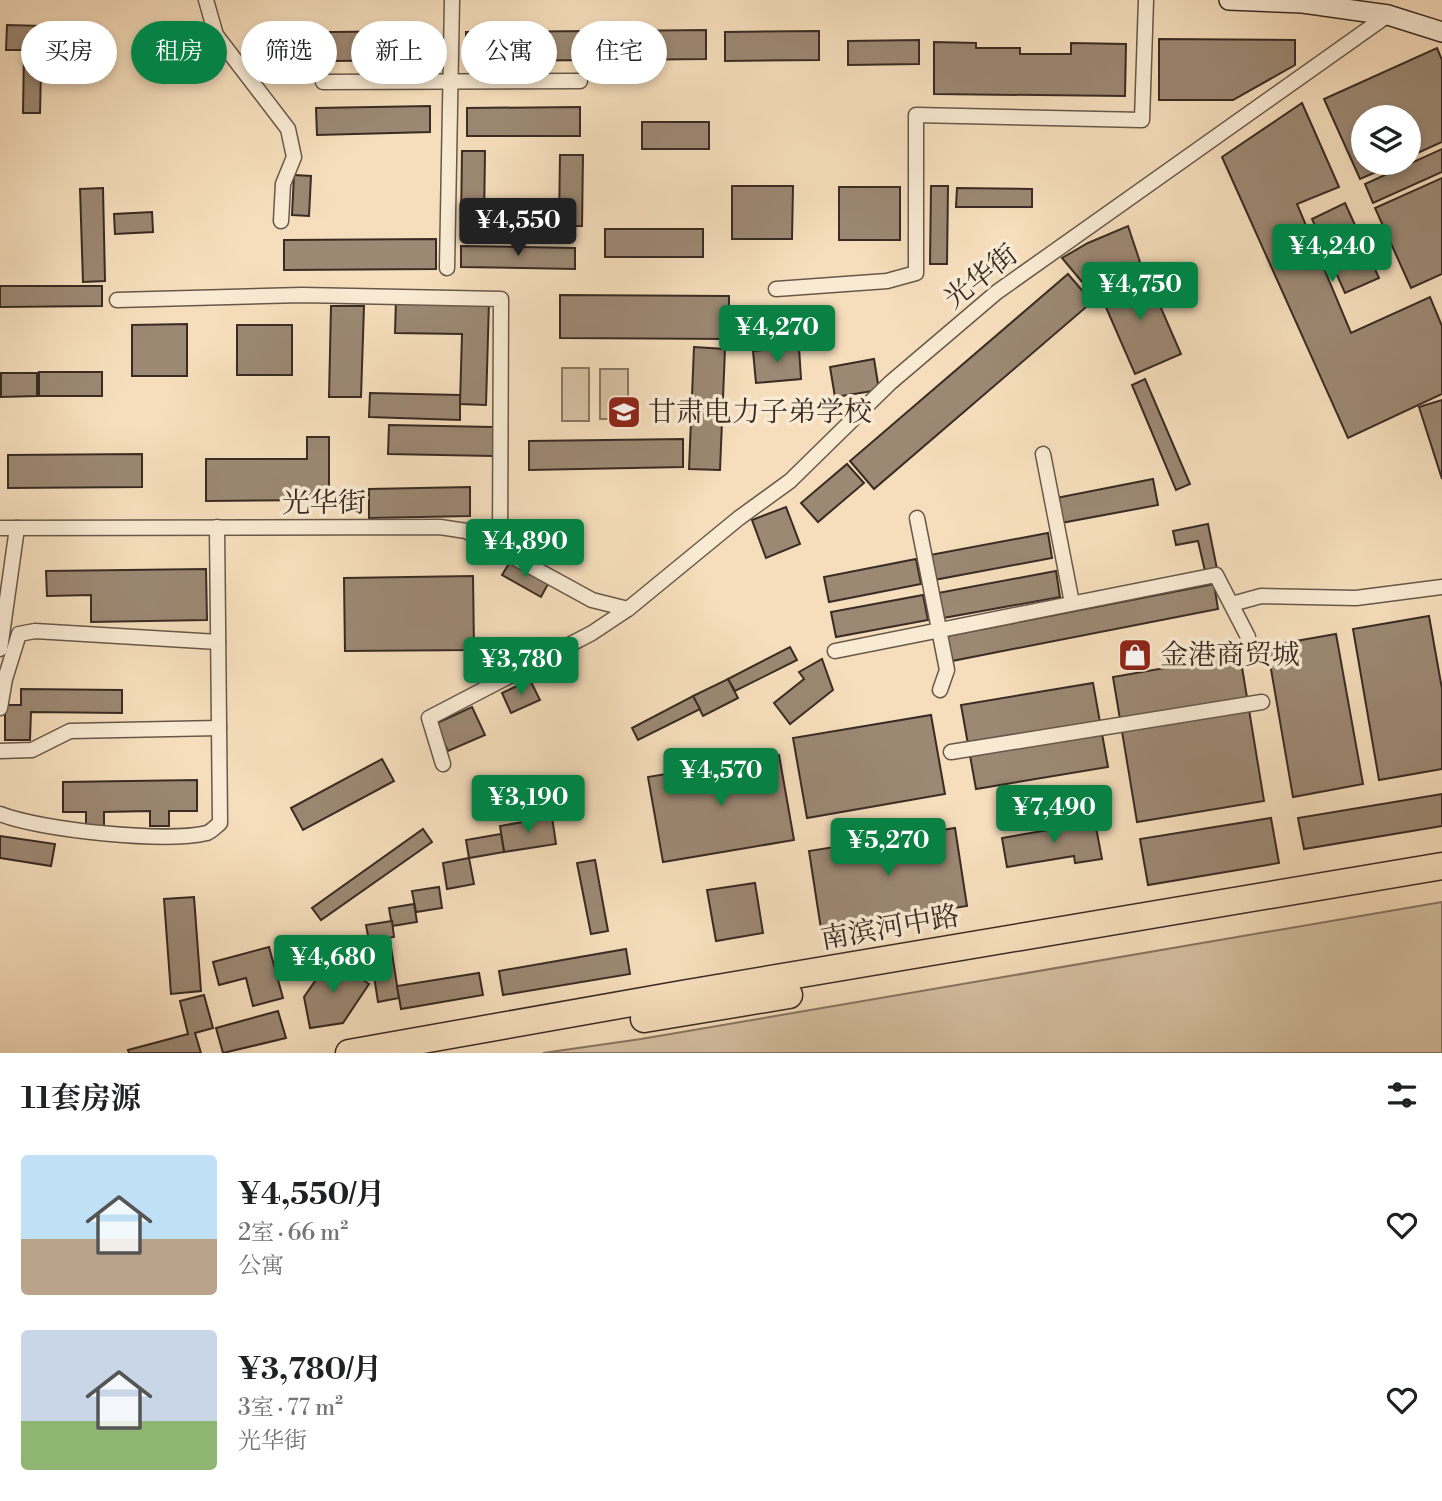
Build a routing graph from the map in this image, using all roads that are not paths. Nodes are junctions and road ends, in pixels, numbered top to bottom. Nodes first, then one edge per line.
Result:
1 (206, 0) edge
2 (452, 0) edge
3 (1146, 0) edge
4 (1229, 0) edge
5 (1388, 15) junction
6 (1442, 32) edge
7 (571, 81) edge
8 (337, 82) edge
9 (450, 82) junction
10 (281, 220) dead end
11 (446, 268) dead end
12 (776, 289) dead end
13 (117, 300) dead end
14 (1043, 454) dead end
15 (917, 518) dead end
16 (0, 527) edge
17 (216, 527) junction
18 (17, 528) junction
19 (500, 551) junction
20 (1442, 587) edge
21 (1072, 603) junction
22 (1232, 604) junction
23 (628, 608) junction
24 (939, 630) junction
25 (1248, 637) dead end
26 (218, 642) junction
27 (0, 649) edge
28 (835, 650) dead end
29 (940, 690) dead end
30 (1262, 702) dead end
31 (0, 708) edge
32 (219, 728) junction
33 (0, 751) edge
34 (951, 752) dead end
35 (443, 764) dead end
36 (0, 814) edge
37 (1442, 866) edge
38 (1442, 884) edge
39 (349, 1053) edge
40 (453, 1053) edge

1 - 10 street
2 - 9 street
3 - 12 street
4 - 5 street
5 - 6 street
5 - 23 street, 光华街
7 - 9 street
8 - 9 street
9 - 11 street
13 - 19 street
14 - 21 street
15 - 24 street
16 - 18 street, 光华街
17 - 18 street, 光华街
17 - 19 street, 光华街
17 - 26 street
18 - 27 street
19 - 23 street, 光华街
20 - 22 street
21 - 22 street
21 - 24 street
22 - 25 street
23 - 35 street, 光华街
24 - 28 street
24 - 29 street
26 - 31 street
26 - 32 street
30 - 34 street
32 - 33 street
32 - 36 street
37 - 39 highway, 南滨河中路
38 - 40 highway, 南滨河中路

